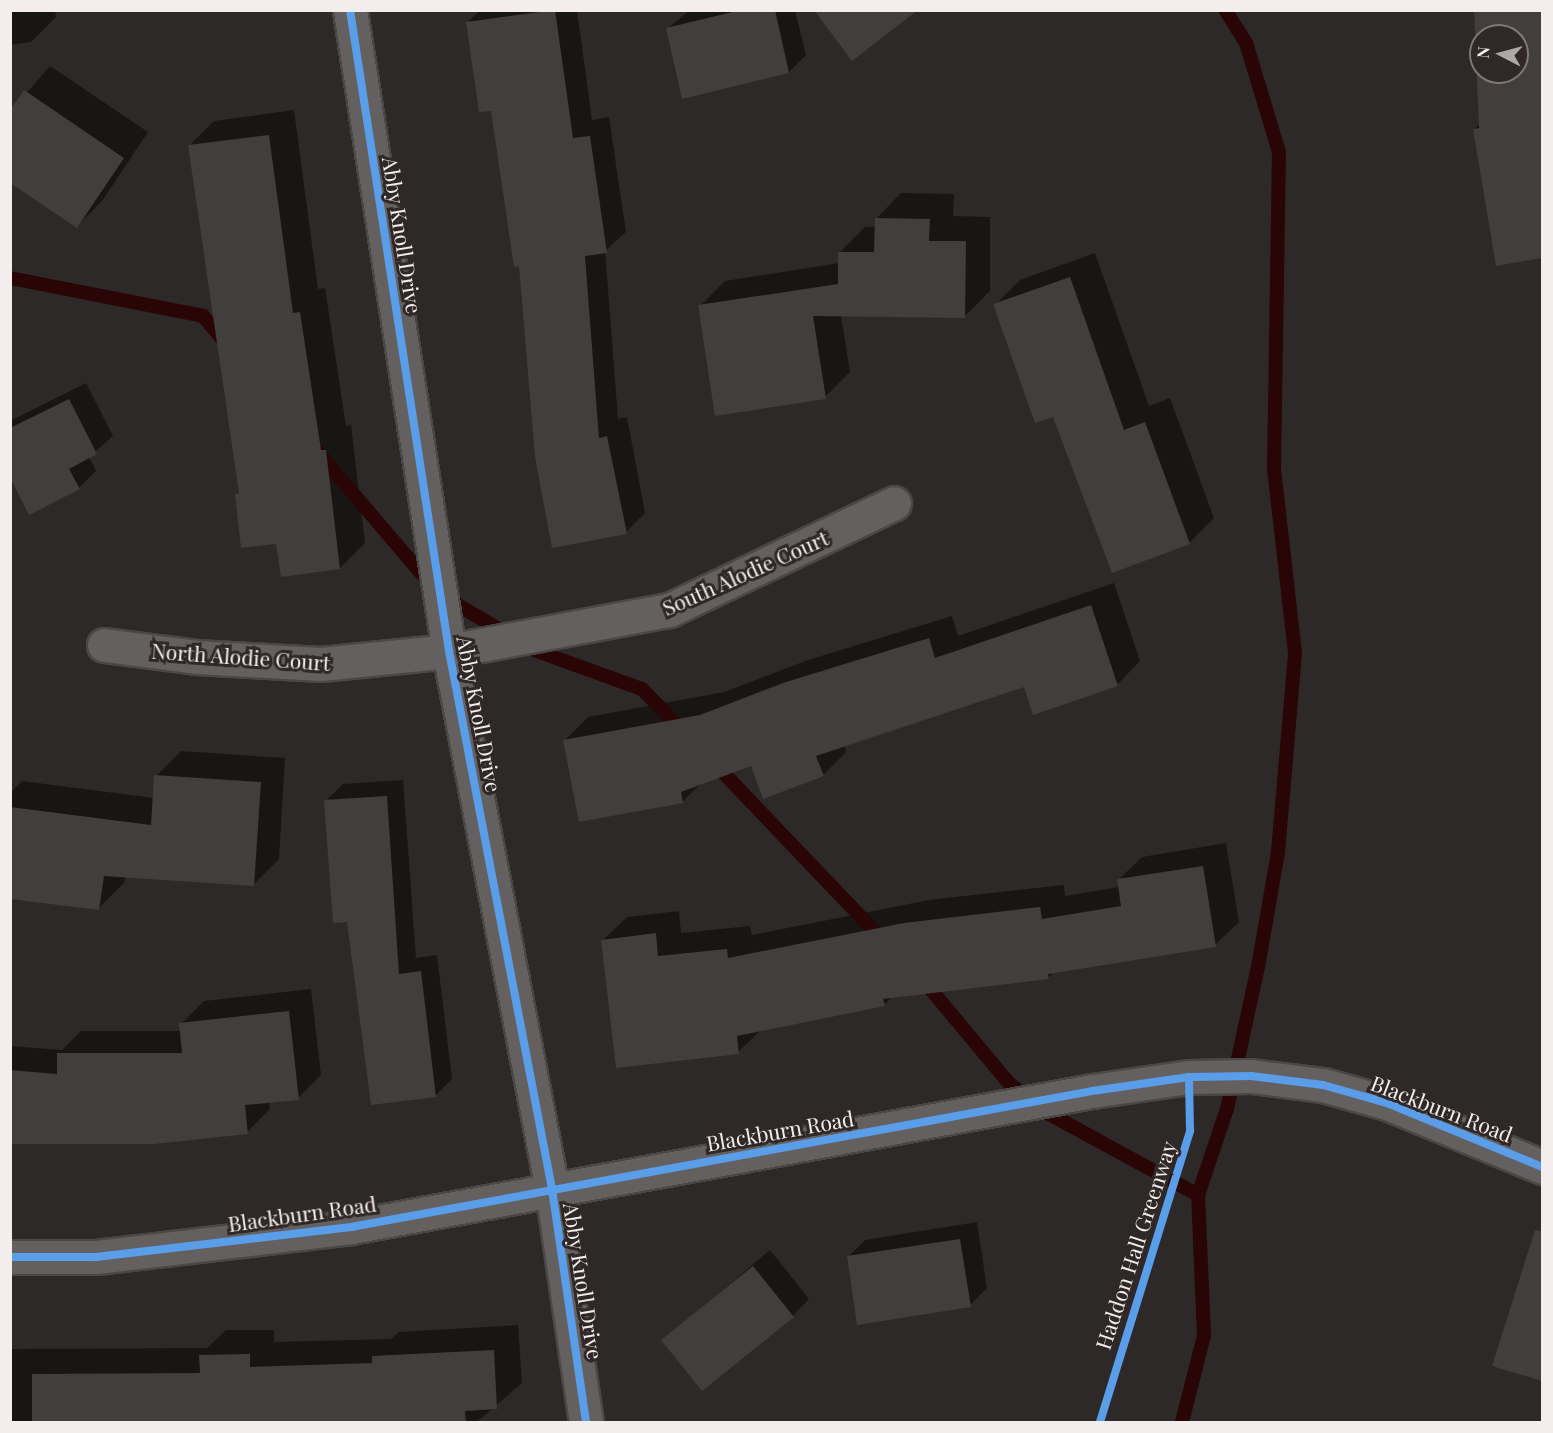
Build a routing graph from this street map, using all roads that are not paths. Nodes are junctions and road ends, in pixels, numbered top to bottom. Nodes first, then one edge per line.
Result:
1 (350, 10) edge
2 (894, 503) dead end
3 (104, 645) dead end
4 (449, 651) junction
5 (1542, 1167) edge
6 (552, 1189) junction
7 (10, 1257) edge
8 (586, 1422) edge

1 - 4 street, Abby Knoll Drive
2 - 4 street, South Alodie Court
3 - 4 street, North Alodie Court
4 - 6 street, Abby Knoll Drive
5 - 6 street, Blackburn Road
6 - 7 street, Blackburn Road
6 - 8 street, Abby Knoll Drive

